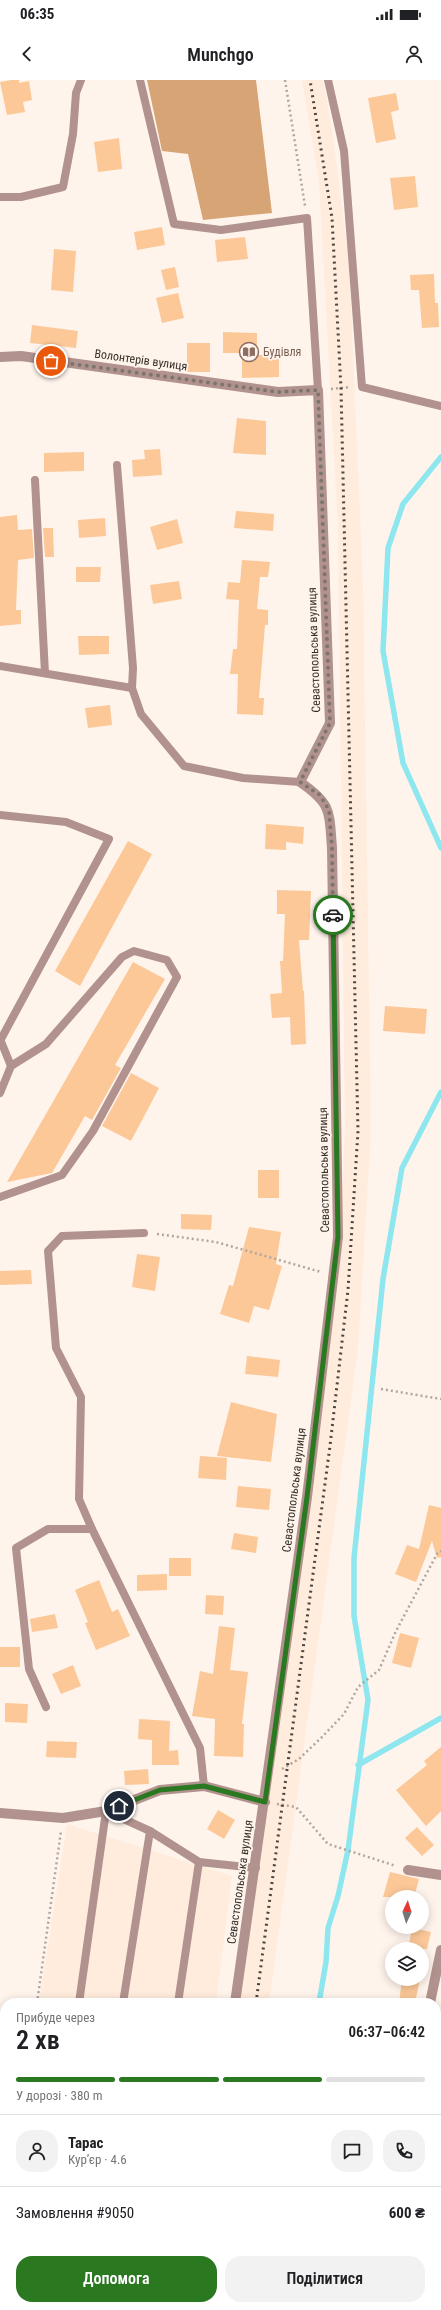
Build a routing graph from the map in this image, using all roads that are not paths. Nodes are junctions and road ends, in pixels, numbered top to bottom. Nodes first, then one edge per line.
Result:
1 (81, 80) edge
2 (140, 80) edge
3 (328, 80) edge
4 (0, 197) edge
5 (0, 357) edge
6 (318, 390) junction
7 (441, 406) edge
8 (117, 465) dead end
9 (35, 480) dead end
10 (0, 666) edge
11 (45, 673) junction
12 (132, 688) junction
13 (300, 782) junction
14 (0, 815) edge
15 (0, 1039) edge
16 (10, 1066) junction
17 (0, 1093) edge
18 (0, 1197) edge
19 (144, 1233) road end
20 (92, 1530) junction
21 (46, 1707) dead end
22 (204, 1786) junction
23 (265, 1802) junction
24 (106, 1811) junction
25 (0, 1813) edge
26 (150, 1832) junction
27 (199, 1862) junction
28 (256, 1868) junction
29 (408, 1870) road end
30 (441, 1875) edge
31 (441, 1950) edge
32 (80, 1998) edge
33 (124, 1998) edge
34 (179, 1998) edge
35 (237, 1998) edge
36 (431, 1998) edge

1 - 4 lane
2 - 6 lane
3 - 7 lane
5 - 6 street, Волонтерів вулиця
6 - 13 street, Севастопольська вулиця
8 - 12 lane
9 - 11 lane
10 - 11 lane
11 - 12 lane
12 - 13 lane
13 - 23 street, Севастопольська вулиця
14 - 15 lane
15 - 16 lane
16 - 17 lane
16 - 18 lane
19 - 20 lane
20 - 21 lane
20 - 22 lane
22 - 23 street
22 - 24 street
23 - 28 street, Севастопольська вулиця
24 - 25 street
24 - 26 lane
24 - 32 lane
26 - 27 lane
26 - 33 lane
27 - 28 lane
27 - 34 lane
28 - 35 street, Севастопольська вулиця
29 - 30 street
31 - 36 street

